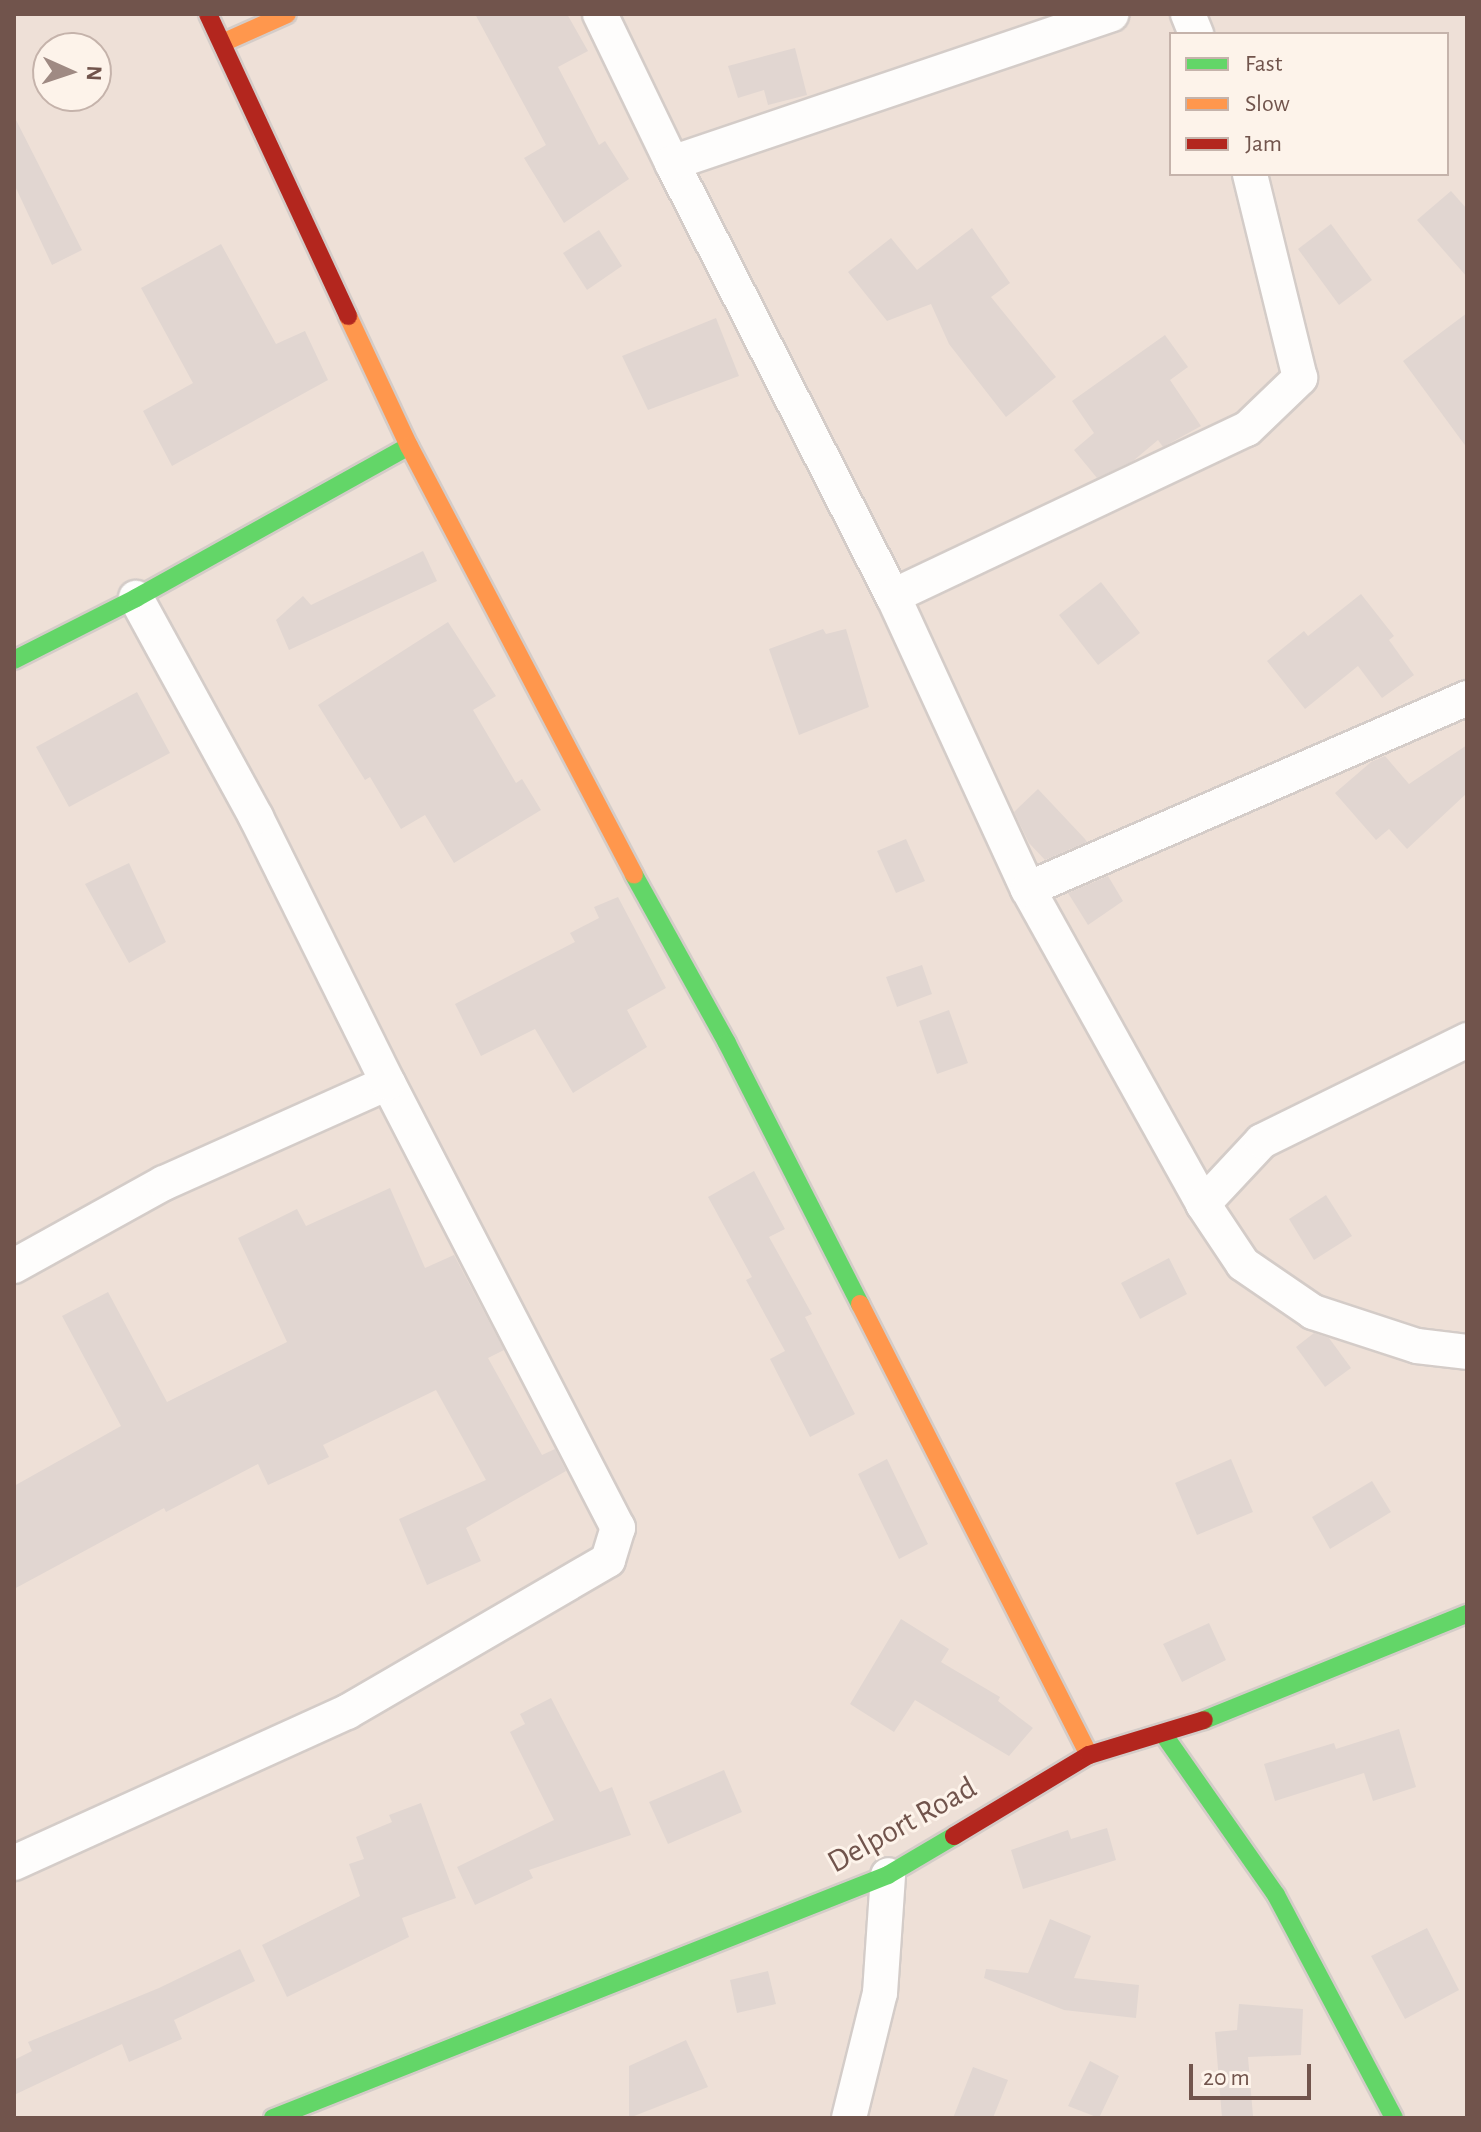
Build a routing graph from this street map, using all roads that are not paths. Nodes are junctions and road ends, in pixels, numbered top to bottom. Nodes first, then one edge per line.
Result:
1 (208, 14) edge
2 (287, 14) edge
3 (600, 14) edge
4 (1111, 14) edge
5 (222, 43) junction
6 (672, 163) junction
7 (1250, 176) edge
8 (409, 446) junction
9 (893, 596) junction
10 (136, 598) junction
11 (14, 660) edge
12 (1467, 698) edge
13 (1028, 889) junction
14 (1467, 1040) edge
15 (388, 1083) junction
16 (1203, 1204) junction
17 (14, 1266) edge
18 (1467, 1352) edge
19 (1467, 1614) edge
20 (1164, 1735) junction
21 (1089, 1755) junction
22 (14, 1863) edge
23 (888, 1875) junction
24 (273, 2118) edge
25 (849, 2118) edge
26 (1394, 2118) edge

1 - 5 street
2 - 5 street
3 - 6 street
4 - 6 street
5 - 8 street
6 - 9 street
7 - 9 street
8 - 10 street
8 - 21 street
9 - 13 street
10 - 11 street
10 - 15 street
12 - 13 street
13 - 16 street
14 - 16 street
15 - 17 street
15 - 22 street
16 - 18 street
19 - 20 street, Delport Road
20 - 21 street, Delport Road
20 - 26 street
21 - 23 street, Delport Road
23 - 24 street, Delport Road
23 - 25 street

